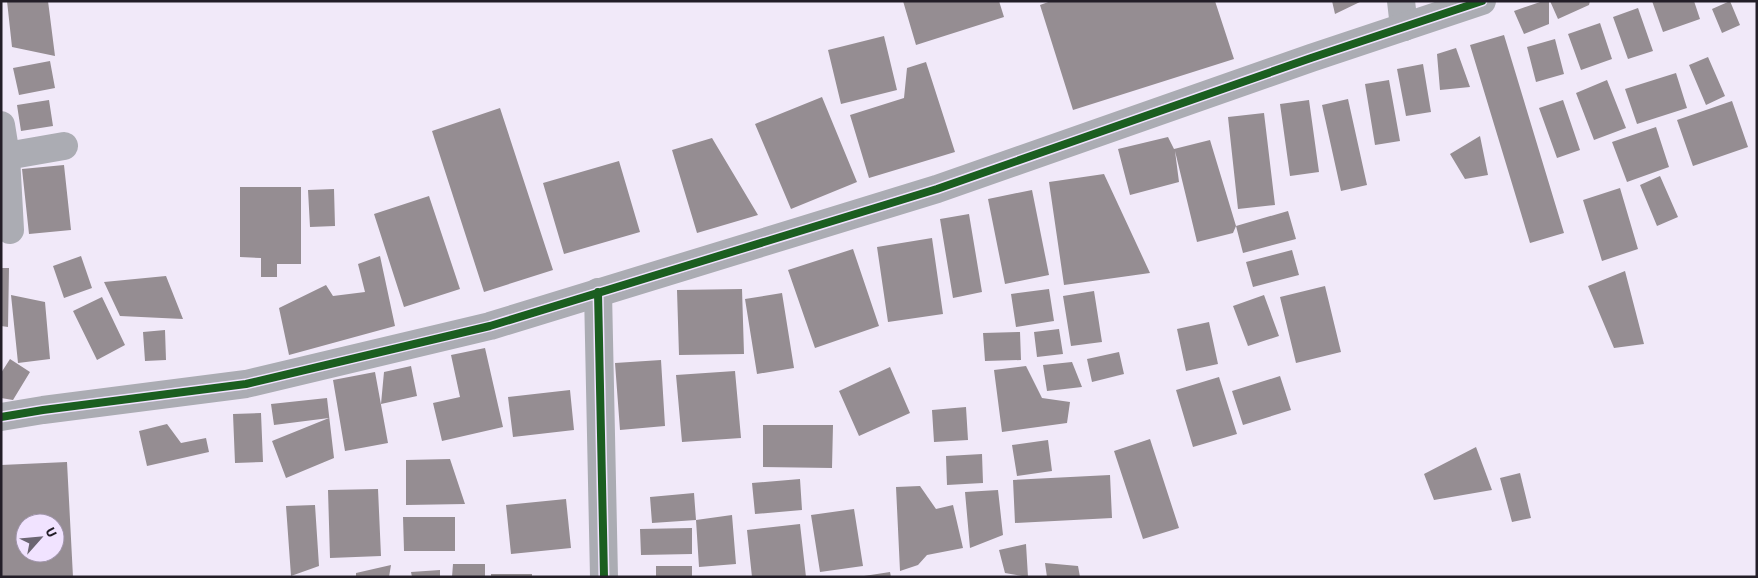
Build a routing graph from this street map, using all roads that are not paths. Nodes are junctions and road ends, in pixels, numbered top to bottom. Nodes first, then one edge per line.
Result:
1 (1482, 1) edge
2 (1402, 14) edge
3 (1, 125) edge
4 (64, 146) dead end
5 (4, 157) edge
6 (10, 230) dead end
7 (598, 292) junction
8 (1, 417) edge
9 (604, 577) edge

1 - 2 street
2 - 7 street
3 - 5 street
4 - 5 street
5 - 6 street
7 - 8 street
7 - 9 street

